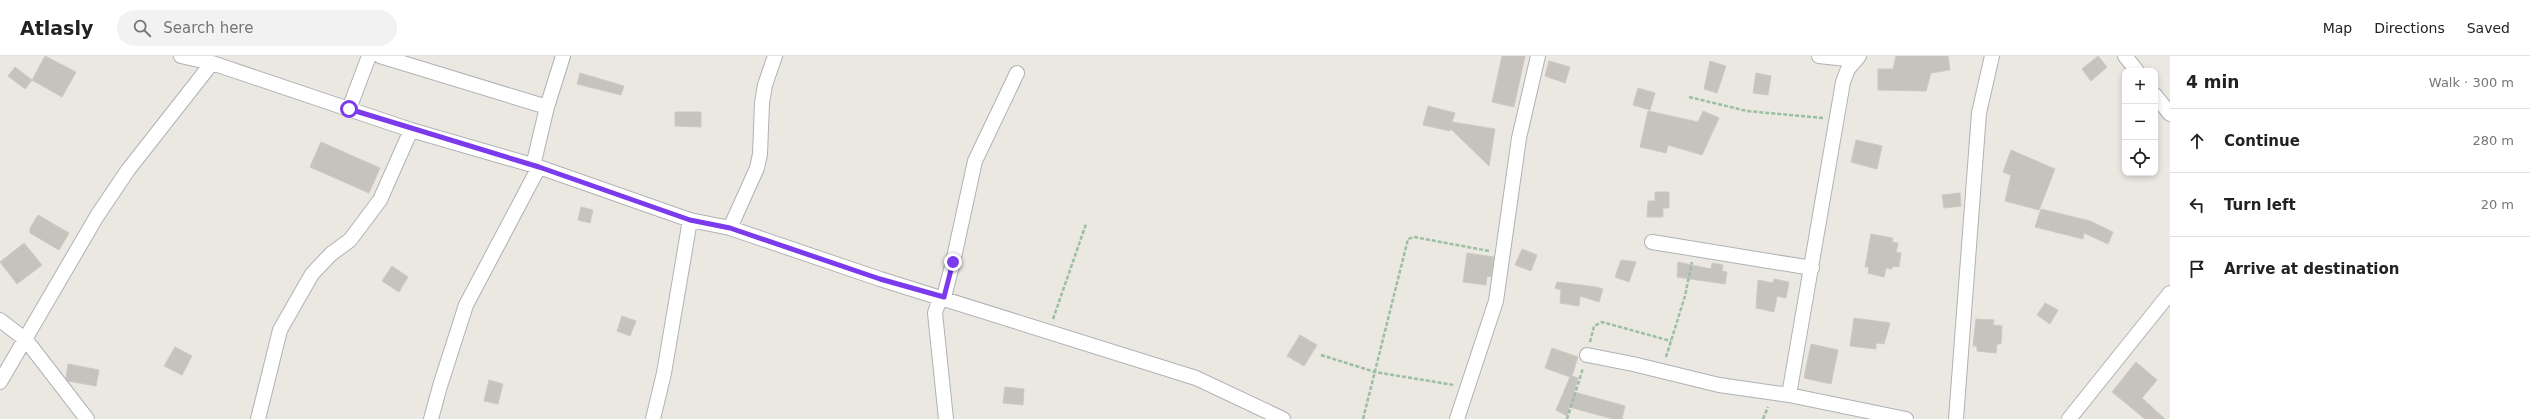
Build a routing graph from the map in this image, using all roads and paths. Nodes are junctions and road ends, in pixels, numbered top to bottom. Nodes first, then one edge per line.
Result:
1 (181, 56) edge
2 (369, 56) edge
3 (380, 56) edge
4 (563, 56) edge
5 (775, 56) edge
6 (1538, 56) edge
7 (1819, 56) edge
8 (1992, 56) edge
9 (2125, 56) edge
10 (1858, 58) edge
11 (212, 64) junction
12 (2134, 68) edge
13 (1017, 73) dead end
14 (1689, 97) dead end
15 (2158, 99) edge
16 (547, 107) junction
17 (349, 109) junction
18 (2170, 114) edge
19 (1837, 119) junction
20 (411, 130) junction
21 (536, 167) junction
22 (690, 220) junction
23 (1086, 224) dead end
24 (730, 228) junction
25 (1652, 242) dead end
26 (1694, 249) junction
27 (1503, 255) junction
28 (1812, 268) junction
29 (2170, 294) edge
30 (944, 297) junction
31 (0, 320) edge
32 (1050, 331) junction
33 (26, 340) junction
34 (1321, 355) dead end
35 (1587, 355) dead end
36 (1661, 371) junction
37 (1375, 372) junction
38 (0, 382) edge
39 (1468, 387) junction
40 (1788, 395) junction
41 (87, 419) edge
42 (258, 419) edge
43 (431, 419) edge
44 (653, 419) edge
45 (946, 419) edge
46 (1283, 419) edge
47 (1363, 419) edge
48 (1457, 419) edge
49 (1906, 419) edge
50 (1956, 419) edge
51 (2069, 419) edge

1 - 11 street
2 - 17 street
3 - 16 street
4 - 16 street
5 - 24 street
6 - 27 street
7 - 10 street
8 - 50 street
9 - 12 street
10 - 19 street
11 - 17 street
11 - 33 street
13 - 30 street
14 - 19 path
15 - 18 street
16 - 21 street
17 - 20 street
19 - 28 street
20 - 21 street
20 - 42 street
21 - 22 street
21 - 43 street
22 - 24 street
22 - 44 street
23 - 32 path
24 - 30 street
25 - 26 street
26 - 28 street
26 - 36 path
27 - 37 path
27 - 39 street
28 - 40 street
29 - 51 street
30 - 32 street
30 - 45 street
31 - 33 street
32 - 46 street
33 - 38 street
33 - 41 street
34 - 37 path
35 - 36 street
36 - 40 street
37 - 39 path
37 - 47 path
39 - 48 street
40 - 49 street

